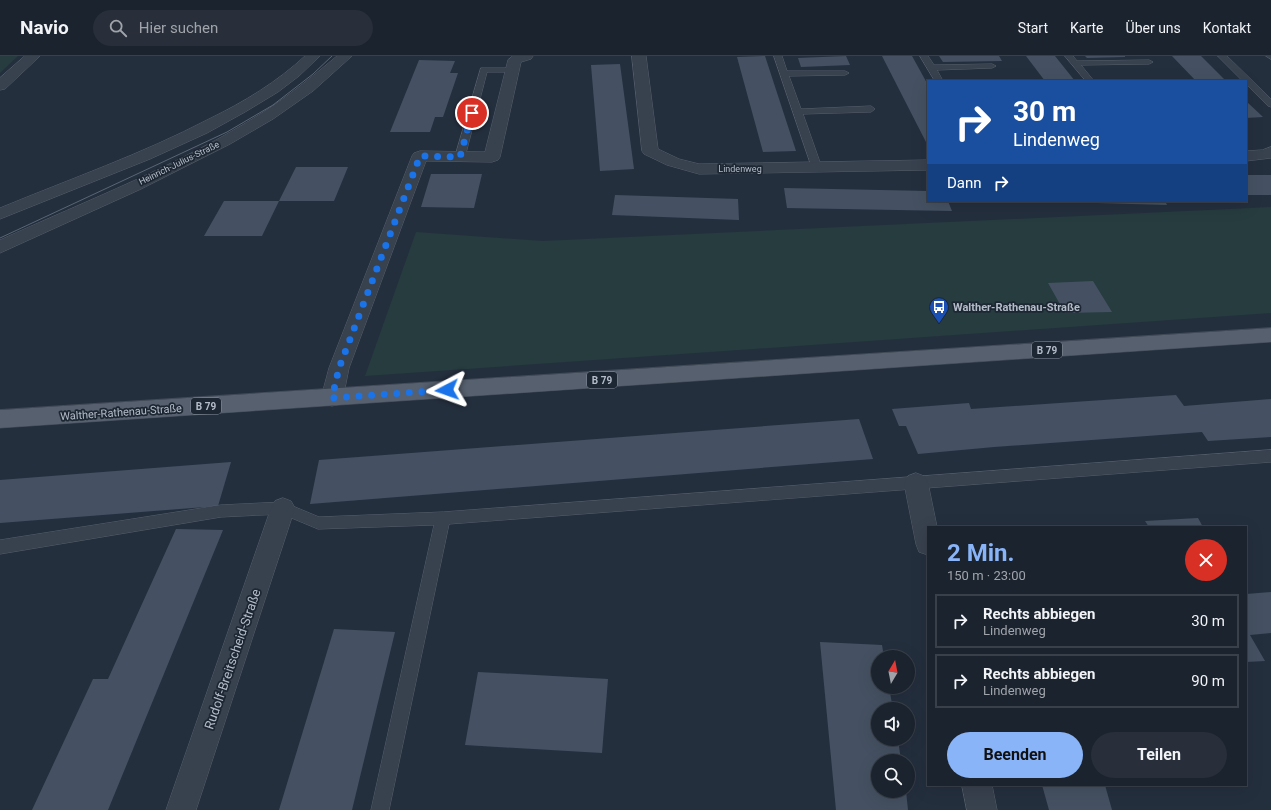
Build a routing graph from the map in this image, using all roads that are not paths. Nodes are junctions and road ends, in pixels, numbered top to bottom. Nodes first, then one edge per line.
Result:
1 (33, 56) edge
2 (313, 56) edge
3 (345, 56) edge
4 (526, 56) edge
5 (639, 56) edge
6 (778, 56) edge
7 (924, 56) edge
8 (1069, 56) edge
9 (1222, 56) edge
10 (1149, 62) dead end
11 (1075, 63) junction
12 (992, 66) dead end
13 (931, 68) junction
14 (512, 70) junction
15 (846, 73) dead end
16 (785, 74) junction
17 (938, 80) edge
18 (1089, 80) edge
19 (1246, 80) edge
20 (1247, 80) edge
21 (0, 86) edge
22 (1271, 104) edge
23 (871, 109) dead end
24 (799, 112) junction
25 (1271, 152) edge
26 (1247, 156) edge
27 (460, 157) junction
28 (927, 165) edge
29 (817, 168) junction
30 (0, 214) edge
31 (0, 247) edge
32 (1271, 335) edge
33 (332, 398) junction
34 (0, 419) edge
35 (1271, 456) edge
36 (916, 483) junction
37 (283, 508) junction
38 (443, 518) junction
39 (927, 539) edge
40 (0, 547) edge
41 (977, 786) edge
42 (181, 810) edge
43 (380, 810) edge
44 (982, 810) edge

1 - 21 street
2 - 30 street, Heinrich-Julius-Straße
3 - 31 street, Heinrich-Julius-Straße
4 - 14 street
5 - 29 street, Lindenweg
6 - 16 lane
7 - 13 lane
8 - 11 lane
9 - 19 lane
10 - 11 lane
11 - 18 lane
12 - 13 lane
13 - 17 lane
14 - 27 lane
14 - 27 street
15 - 16 lane
16 - 24 lane
20 - 22 lane
23 - 24 lane
24 - 29 lane
25 - 26 street
27 - 33 street
28 - 29 street, Lindenweg
32 - 33 main road, Walther-Rathenau-Straße / B 79
33 - 34 main road, Walther-Rathenau-Straße / B 79
35 - 36 lane
36 - 38 lane
36 - 39 street
37 - 38 lane
37 - 40 lane
37 - 42 street, Rudolf-Breitscheid-Straße
38 - 43 lane
41 - 44 street

